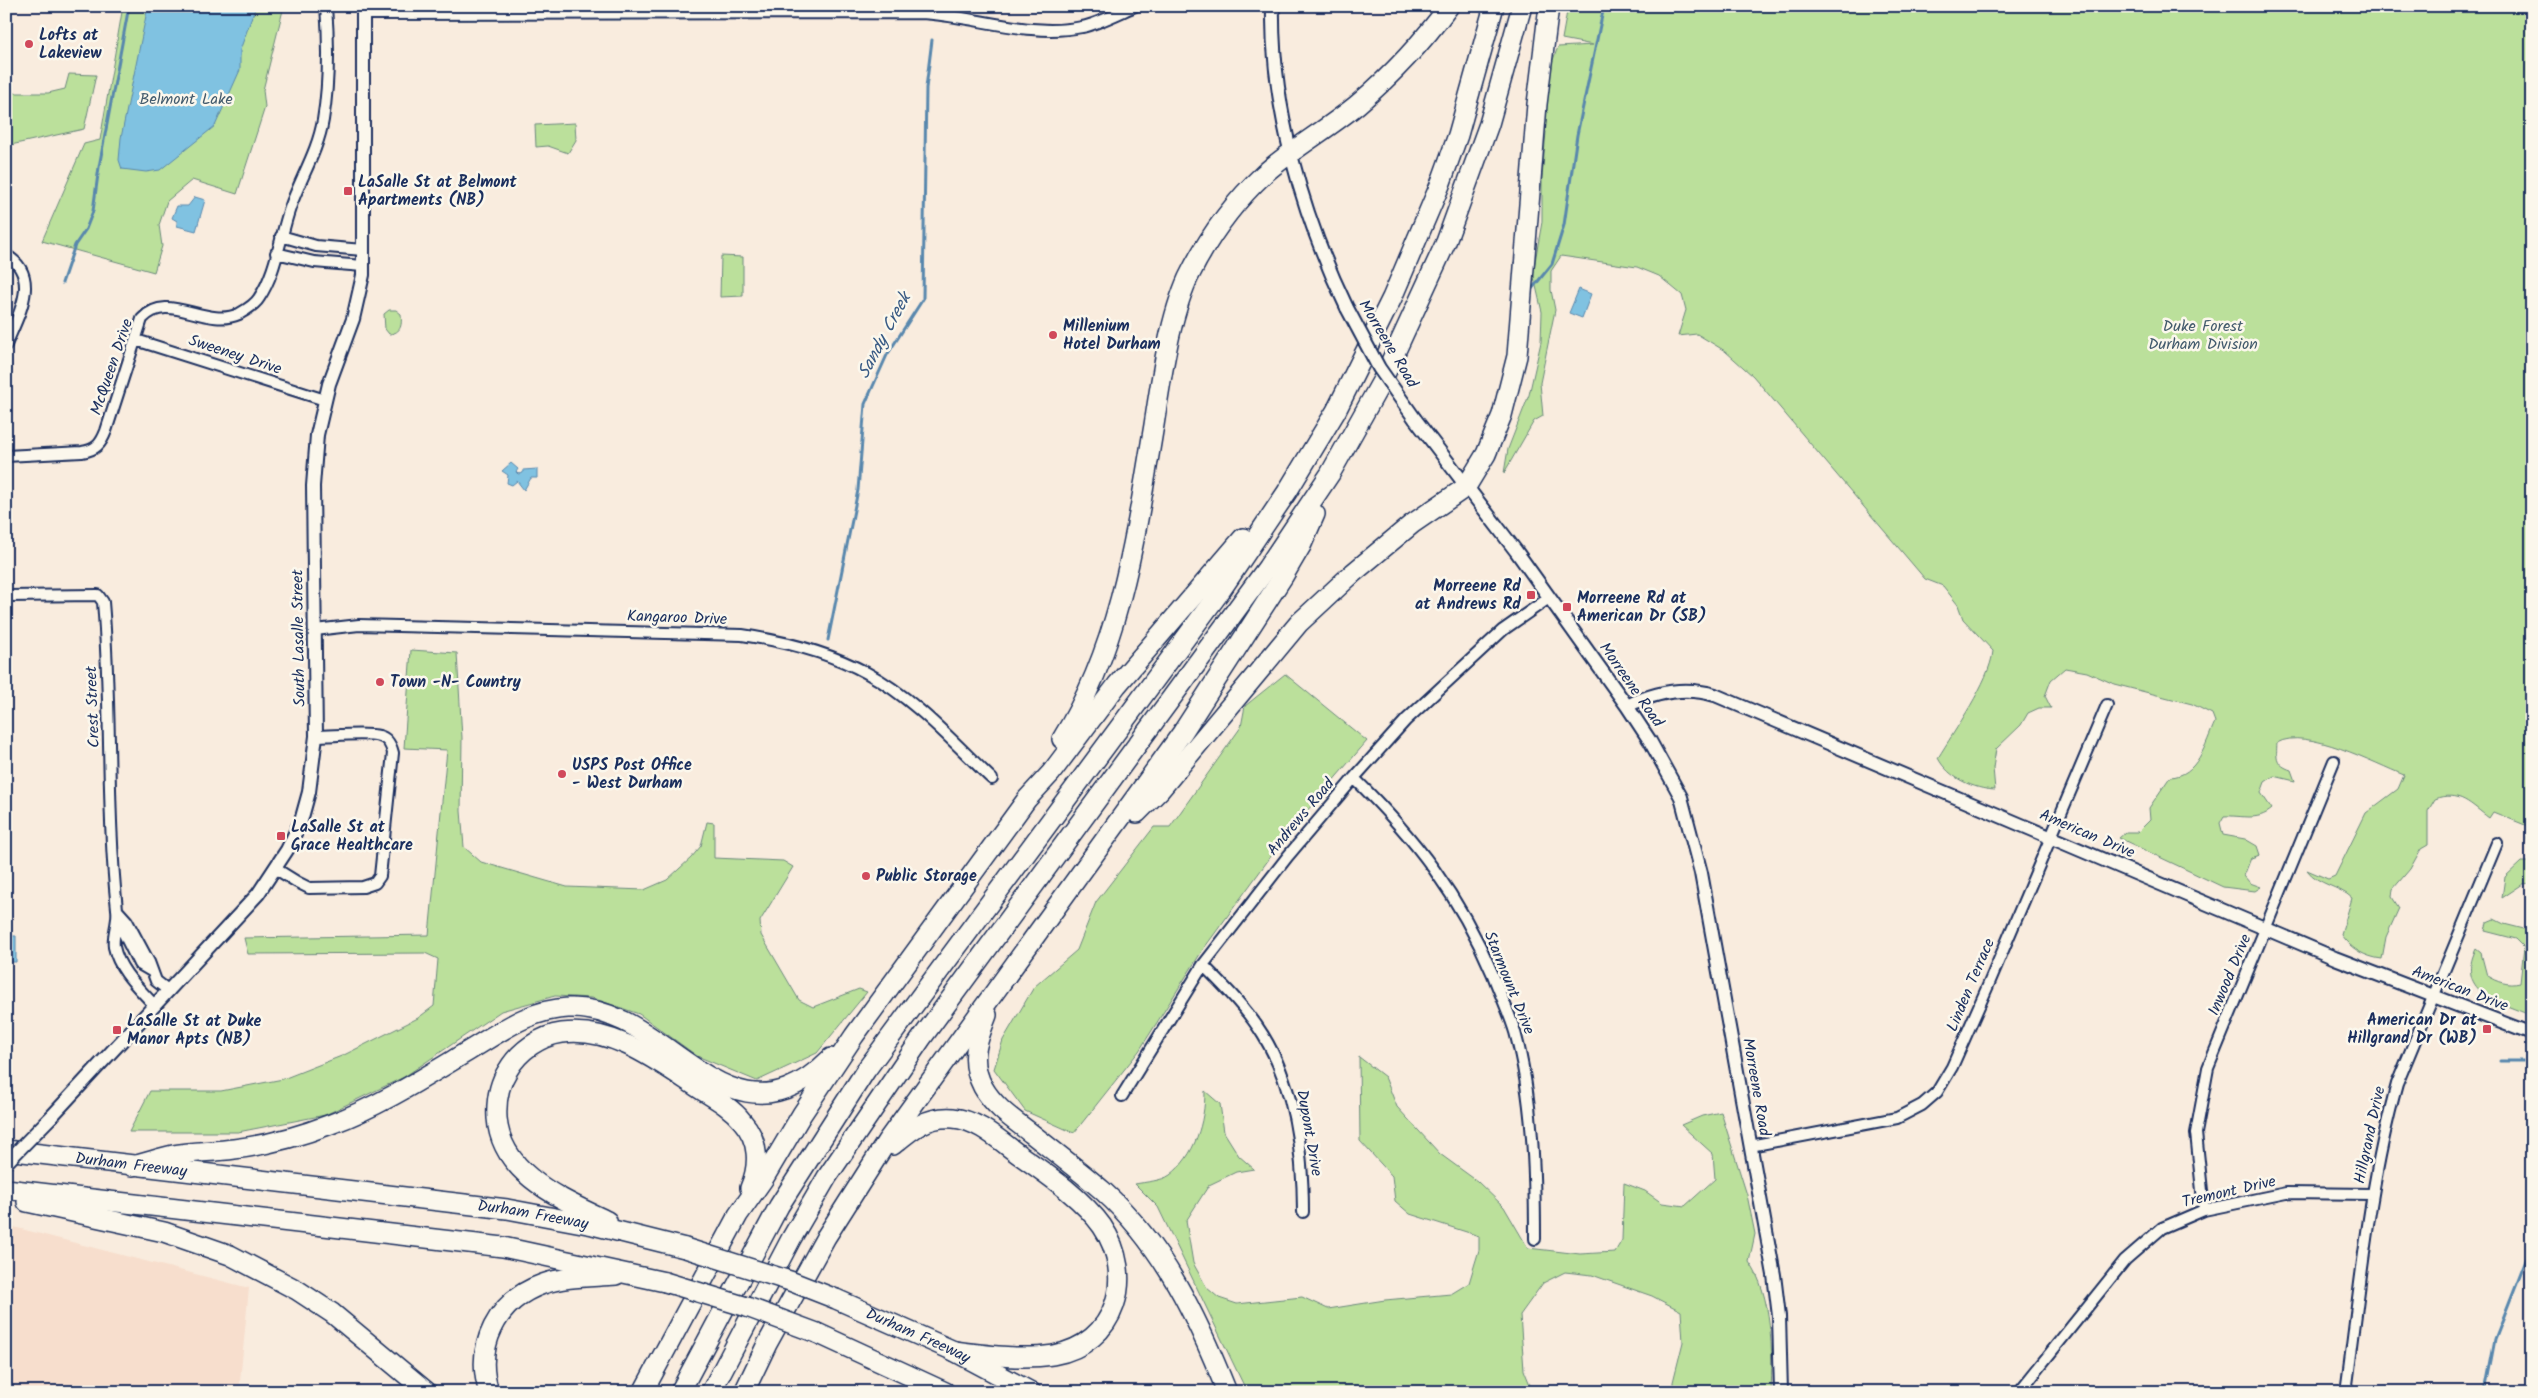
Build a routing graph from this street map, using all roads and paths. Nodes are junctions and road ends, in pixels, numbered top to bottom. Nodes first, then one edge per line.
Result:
1 (326, 6) edge
2 (1135, 6) edge
3 (1273, 6) edge
4 (1449, 6) edge
5 (1494, 6) edge
6 (1522, 6) edge
7 (1549, 6) edge
8 (363, 10) edge
9 (1292, 154) junction
10 (281, 236) junction
11 (363, 250) junction
12 (276, 252) junction
13 (6, 255) edge
14 (362, 266) junction
15 (136, 340) junction
16 (6, 345) edge
17 (325, 400) junction
18 (6, 456) edge
19 (1330, 474) junction
20 (1466, 487) junction
21 (1287, 492) junction
22 (6, 596) edge
23 (1549, 598) junction
24 (315, 630) junction
25 (2107, 705) dead end
26 (1627, 706) junction
27 (316, 736) junction
28 (2334, 761) dead end
29 (1354, 778) junction
30 (992, 779) dead end
31 (1027, 799) junction
32 (2050, 836) junction
33 (2497, 844) dead end
34 (1095, 857) junction
35 (276, 869) junction
36 (117, 916) junction
37 (2266, 928) junction
38 (1203, 965) junction
39 (169, 991) junction
40 (996, 992) junction
41 (2433, 996) junction
42 (155, 1006) junction
43 (2532, 1034) edge
44 (854, 1036) junction
45 (1122, 1096) dead end
46 (1750, 1146) junction
47 (6, 1150) edge
48 (876, 1158) junction
49 (6, 1163) edge
50 (132, 1166) junction
51 (6, 1189) edge
52 (2373, 1194) junction
53 (6, 1198) edge
54 (2204, 1210) junction
55 (1303, 1212) dead end
56 (738, 1216) junction
57 (635, 1235) junction
58 (1535, 1240) dead end
59 (632, 1274) junction
60 (954, 1351) junction
61 (904, 1372) junction
62 (648, 1387) edge
63 (427, 1392) edge
64 (489, 1392) edge
65 (680, 1392) edge
66 (711, 1392) edge
67 (744, 1392) edge
68 (925, 1392) edge
69 (945, 1392) edge
70 (1031, 1392) edge
71 (1227, 1392) edge
72 (1781, 1392) edge
73 (2019, 1392) edge
74 (2346, 1392) edge

1 - 10 street, McQueen Drive
2 - 8 street
3 - 9 street, Morreene Road
4 - 9 highway
5 - 21 highway
6 - 19 highway
7 - 20 highway
8 - 11 street, South Lasalle Street
9 - 20 street, Morreene Road, bridge
9 - 31 highway
10 - 11 street
10 - 12 street, McQueen Drive
11 - 14 street, South Lasalle Street
12 - 14 street
12 - 15 street, McQueen Drive
13 - 16 street
14 - 17 street, South Lasalle Street
15 - 17 street, Sweeney Drive
15 - 18 street, McQueen Drive
17 - 24 street, South Lasalle Street
19 - 34 highway
19 - 66 highway
20 - 23 street, Morreene Road
20 - 34 highway
21 - 31 highway
21 - 65 highway
22 - 36 street, Crest Street
23 - 26 street, Morreene Road
23 - 29 street, Andrews Road
24 - 27 street, South Lasalle Street
24 - 30 street, Kangaroo Drive
25 - 32 street, Linden Terrace
26 - 32 street, American Drive
26 - 46 street, Morreene Road
27 - 35 street, South Lasalle Street
27 - 35 street
28 - 37 street, Inwood Drive
29 - 38 street, Andrews Road
29 - 58 street, Starmount Drive
31 - 44 highway
32 - 37 street, American Drive
32 - 46 street, Linden Terrace
33 - 41 street, Hillgrand Drive
34 - 40 highway
35 - 39 street, South Lasalle Street
36 - 39 street
36 - 42 street, Crest Street
37 - 41 street, American Drive
37 - 54 street, Inwood Drive
38 - 45 street, Andrews Road
38 - 55 street, Dupont Drive
39 - 42 street, South Lasalle Street
40 - 48 highway
40 - 71 highway
41 - 43 street, American Drive
41 - 52 street, Hillgrand Drive
42 - 49 street, South Lasalle Street, bridge
44 - 50 highway
44 - 56 highway
46 - 72 street, Morreene Road
47 - 50 highway, Durham Freeway
48 - 60 highway
48 - 67 highway
50 - 57 highway, Durham Freeway
51 - 59 highway
52 - 54 street, Tremont Drive
52 - 74 street, Hillgrand Drive
53 - 63 highway
54 - 73 street, Tremont Drive
56 - 57 highway
56 - 62 highway
57 - 60 highway, Durham Freeway, bridge
59 - 61 highway, bridge
59 - 64 highway
60 - 70 highway, Durham Freeway
61 - 68 highway
61 - 69 highway

